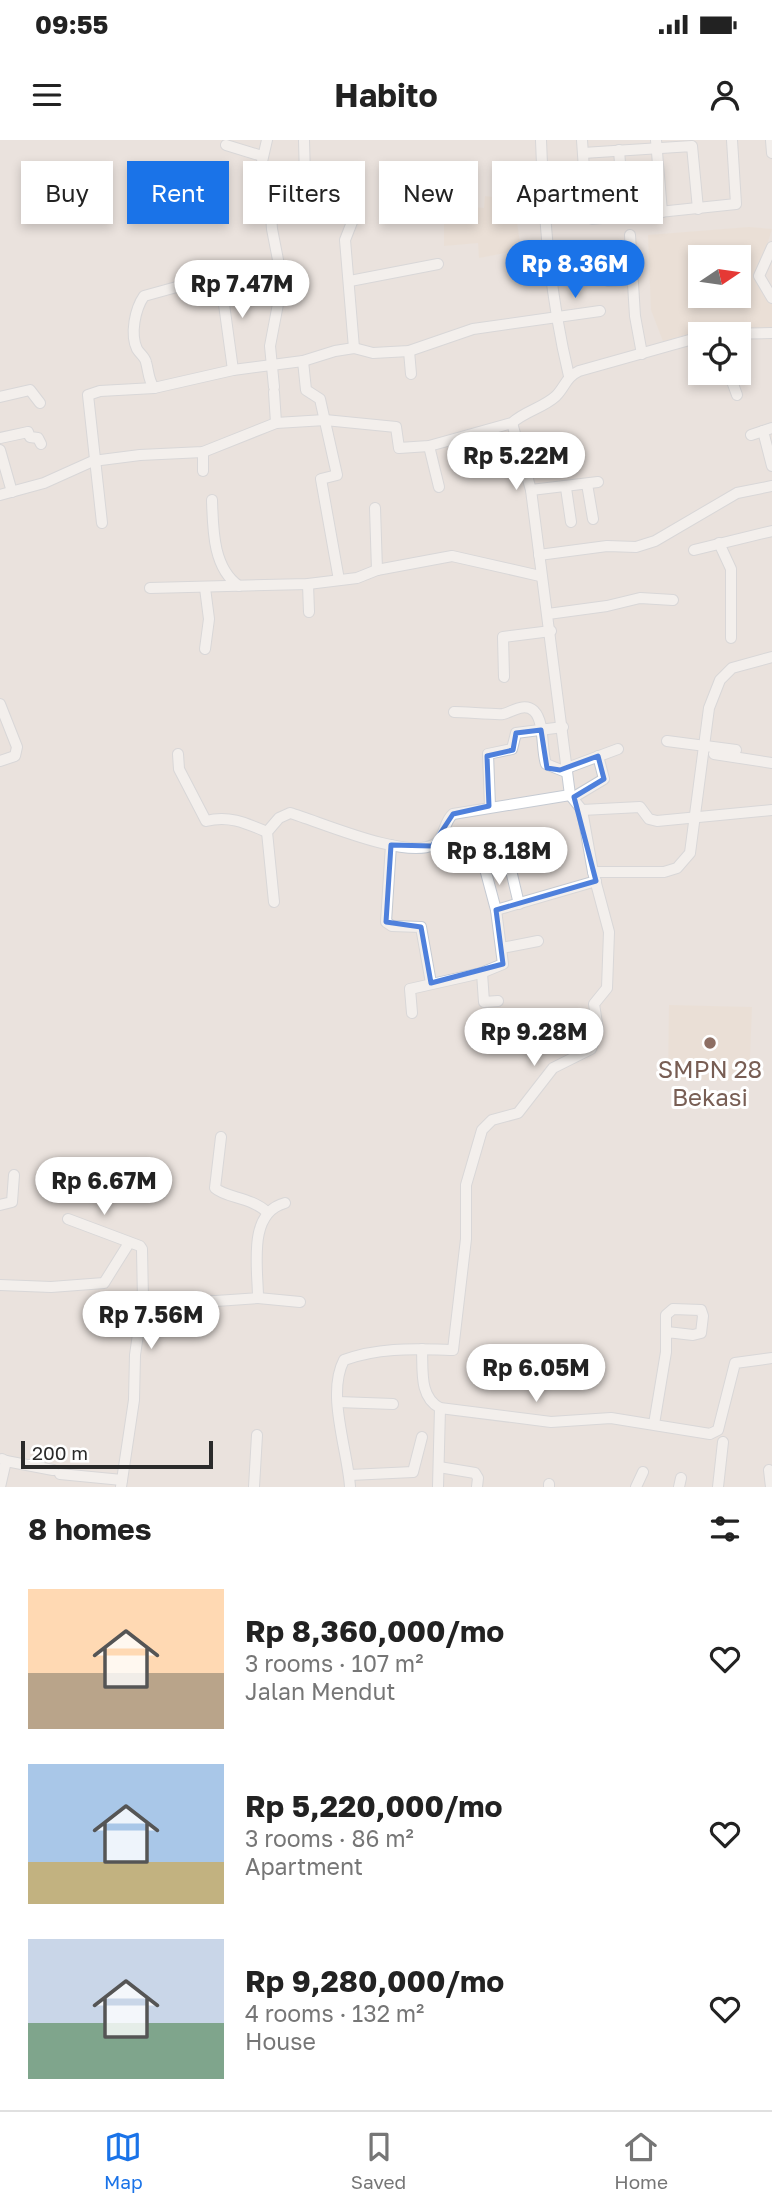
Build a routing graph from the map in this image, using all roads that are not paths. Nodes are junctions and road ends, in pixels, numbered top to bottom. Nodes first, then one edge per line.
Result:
1 (267, 140) edge
2 (304, 140) edge
3 (541, 140) edge
4 (582, 140) edge
5 (732, 140) edge
6 (771, 140) edge
7 (656, 144) edge
8 (226, 145) dead end
9 (619, 150) junction
10 (583, 153) junction
11 (772, 153) edge
12 (262, 156) junction
13 (542, 161) edge
14 (584, 161) edge
15 (620, 161) edge
16 (698, 209) junction
17 (663, 212) edge
18 (546, 224) edge
19 (630, 235) dead end
20 (772, 247) edge
21 (631, 250) junction
22 (601, 252) dead end
23 (438, 264) dead end
24 (632, 279) junction
25 (350, 281) junction
26 (608, 281) dead end
27 (772, 298) edge
28 (600, 311) dead end
29 (555, 316) junction
30 (751, 333) edge
31 (772, 333) edge
32 (688, 341) edge
33 (354, 348) junction
34 (410, 351) junction
35 (642, 354) junction
36 (303, 361) junction
37 (272, 365) junction
38 (233, 370) junction
39 (411, 374) dead end
40 (569, 376) junction
41 (733, 385) edge
42 (154, 388) junction
43 (737, 395) dead end
44 (0, 397) edge
45 (40, 403) dead end
46 (325, 420) junction
47 (276, 423) junction
48 (512, 423) junction
49 (767, 430) edge
50 (751, 435) dead end
51 (0, 438) edge
52 (41, 444) dead end
53 (429, 446) junction
54 (0, 450) edge
55 (203, 452) junction
56 (771, 460) edge
57 (93, 461) junction
58 (203, 471) dead end
59 (772, 486) edge
60 (439, 488) dead end
61 (566, 488) junction
62 (531, 490) junction
63 (12, 492) junction
64 (0, 495) edge
65 (212, 500) dead end
66 (374, 508) dead end
67 (593, 519) dead end
68 (571, 522) dead end
69 (102, 523) dead end
70 (772, 531) edge
71 (719, 543) junction
72 (694, 550) dead end
73 (539, 555) junction
74 (377, 570) junction
75 (540, 576) junction
76 (339, 580) junction
77 (307, 584) junction
78 (240, 586) junction
79 (150, 588) dead end
80 (205, 588) junction
81 (673, 600) dead end
82 (309, 612) dead end
83 (548, 614) junction
84 (551, 631) junction
85 (731, 638) dead end
86 (205, 649) dead end
87 (772, 657) edge
88 (504, 677) dead end
89 (0, 704) edge
90 (454, 712) dead end
91 (563, 727) junction
92 (541, 730) junction
93 (667, 741) dead end
94 (618, 749) dead end
95 (706, 750) junction
96 (736, 750) dead end
97 (178, 754) dead end
98 (598, 756) junction
99 (0, 761) edge
100 (772, 762) edge
101 (567, 770) junction
102 (572, 796) junction
103 (490, 806) junction
104 (582, 810) junction
105 (772, 810) edge
106 (697, 819) junction
107 (267, 832) junction
108 (391, 845) junction
109 (454, 851) dead end
110 (509, 862) dead end
111 (595, 876) junction
112 (274, 902) dead end
113 (519, 904) junction
114 (496, 910) junction
115 (538, 941) dead end
116 (502, 948) junction
117 (482, 973) junction
118 (431, 984) junction
119 (498, 1001) dead end
120 (412, 1013) dead end
121 (221, 1137) dead end
122 (14, 1175) dead end
123 (285, 1203) dead end
124 (0, 1205) edge
125 (267, 1212) junction
126 (68, 1219) dead end
127 (129, 1243) junction
128 (0, 1285) edge
129 (258, 1298) junction
130 (144, 1300) junction
131 (300, 1302) dead end
132 (667, 1332) dead end
133 (422, 1349) junction
134 (772, 1358) edge
135 (338, 1402) junction
136 (393, 1404) dead end
137 (440, 1408) junction
138 (654, 1424) junction
139 (257, 1434) dead end
140 (422, 1437) dead end
141 (723, 1442) dead end
142 (3, 1459) edge
143 (439, 1467) junction
144 (769, 1470) dead end
145 (643, 1472) dead end
146 (350, 1475) junction
147 (122, 1483) edge
148 (0, 1487) edge
149 (254, 1487) edge
150 (350, 1487) edge
151 (438, 1487) edge
152 (477, 1487) edge
153 (636, 1487) edge
154 (718, 1487) edge
155 (771, 1487) edge

1 - 12 street
2 - 25 street
3 - 13 street
4 - 10 street
5 - 16 street
6 - 11 street
7 - 9 street
7 - 16 street
8 - 12 street
9 - 10 street
9 - 15 street
10 - 14 street
12 - 37 street
16 - 17 street
18 - 29 street
19 - 21 street
20 - 27 street
21 - 22 street
21 - 24 street
23 - 25 street
24 - 26 street
24 - 35 street
25 - 33 street
28 - 29 street
29 - 34 street
29 - 40 street
30 - 31 street
32 - 35 street
33 - 34 street
33 - 36 street
34 - 39 street
35 - 40 street
36 - 37 street
36 - 46 street
37 - 38 street
37 - 47 street
38 - 42 street
38 - 42 street
40 - 48 street
41 - 43 street
42 - 57 street
44 - 45 street
46 - 47 street
46 - 53 street
46 - 76 street
47 - 55 street
48 - 53 street
48 - 62 street
49 - 50 street
49 - 56 street
51 - 52 street
53 - 60 street
54 - 63 street
55 - 57 street
55 - 58 street
57 - 63 street
57 - 69 street
59 - 73 street
61 - 62 street
61 - 67 street
61 - 68 street
62 - 73 street
63 - 64 street
65 - 78 street
66 - 74 street
70 - 71 street
71 - 72 street
71 - 85 street
73 - 75 street
74 - 75 street
74 - 76 street
75 - 83 street
76 - 77 street
77 - 78 street
77 - 82 street
78 - 80 street
79 - 80 street
80 - 86 street
81 - 83 street
83 - 84 street
84 - 88 street
84 - 91 street
87 - 95 street
89 - 99 street
90 - 92 street
91 - 92 street
91 - 101 street
92 - 101 street
92 - 103 street
93 - 95 street
94 - 98 street
95 - 96 street
95 - 100 street
95 - 106 street
97 - 107 street
98 - 101 street
98 - 102 street
101 - 102 street
102 - 103 street
102 - 104 street
103 - 108 street
104 - 106 street
104 - 111 street
105 - 106 street
106 - 111 street
107 - 108 street
107 - 112 street
108 - 118 street
109 - 114 street
110 - 113 street
111 - 113 street
111 - 133 street
113 - 114 street
114 - 116 street
115 - 116 street
116 - 117 street
117 - 118 street
117 - 119 street
118 - 120 street
121 - 125 street
122 - 124 street
123 - 125 street
125 - 129 street
126 - 127 street
127 - 128 street
127 - 130 street
129 - 130 street
129 - 131 street
130 - 147 street
132 - 138 street
133 - 135 street
133 - 137 street
134 - 138 street
135 - 136 street
135 - 146 street
137 - 138 street
137 - 143 street
139 - 149 street
140 - 146 street
141 - 154 street
142 - 147 street
142 - 148 street
143 - 151 street
143 - 152 street
144 - 155 street
145 - 153 street
146 - 150 street

